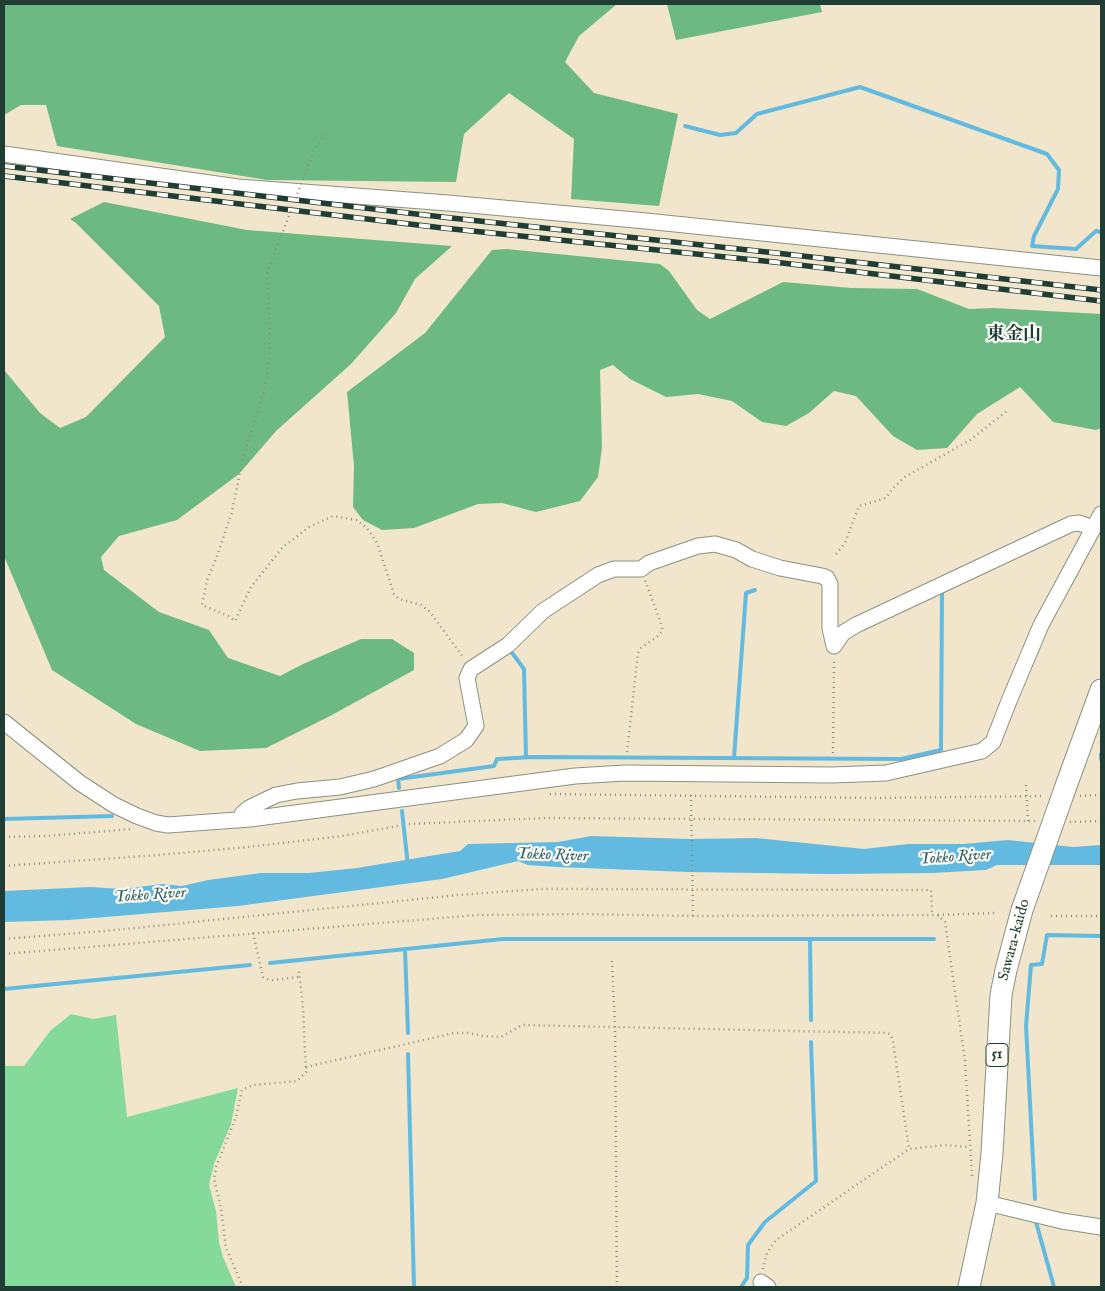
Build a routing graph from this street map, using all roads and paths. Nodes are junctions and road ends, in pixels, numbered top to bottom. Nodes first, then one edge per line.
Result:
1 (326, 132) dead end
2 (4, 154) edge
3 (1101, 268) edge
4 (1007, 411) dead end
5 (1101, 514) edge
6 (1093, 528) junction
7 (836, 554) dead end
8 (641, 569) junction
9 (834, 646) junction
10 (472, 669) junction
11 (1101, 690) edge
12 (4, 722) edge
13 (627, 752) dead end
14 (833, 753) dead end
15 (1026, 785) dead end
16 (544, 794) dead end
17 (691, 795) junction
18 (1026, 796) junction
19 (1042, 796) dead end
20 (691, 818) junction
21 (240, 820) junction
22 (1028, 821) junction
23 (1038, 821) dead end
24 (1101, 821) edge
25 (1066, 822) dead end
26 (156, 823) junction
27 (409, 824) dead end
28 (398, 826) dead end
29 (4, 837) edge
30 (4, 866) edge
31 (692, 890) junction
32 (994, 913) dead end
33 (932, 915) junction
34 (938, 915) junction
35 (692, 916) junction
36 (1052, 916) dead end
37 (1101, 916) edge
38 (253, 934) junction
39 (4, 939) edge
40 (4, 954) edge
41 (612, 961) dead end
42 (299, 971) dead end
43 (299, 977) junction
44 (615, 1027) junction
45 (306, 1067) junction
46 (969, 1147) junction
47 (910, 1149) junction
48 (973, 1180) dead end
49 (987, 1203) junction
50 (1101, 1227) edge
51 (764, 1285) edge
52 (243, 1287) edge
53 (617, 1287) edge
54 (969, 1287) edge

1 - 10 path, bridge
2 - 3 street
4 - 7 path
5 - 6 street
6 - 9 street
6 - 21 street
8 - 9 street
8 - 10 street
8 - 13 path
9 - 14 path
10 - 21 street
11 - 49 highway, Sawara-kaido / 51, bridge
12 - 26 street
15 - 18 path
16 - 17 path
17 - 18 path
17 - 20 path
18 - 19 path
18 - 22 path
20 - 22 path
20 - 27 path
20 - 31 path
21 - 26 street
22 - 23 path
24 - 25 path
26 - 29 path
28 - 30 path
31 - 33 path
31 - 35 path
31 - 39 path
32 - 34 path
33 - 34 path
33 - 35 path
34 - 46 path
35 - 38 path
36 - 37 path
38 - 40 path
38 - 43 path
41 - 44 path
42 - 43 path
43 - 45 path
44 - 45 path
44 - 47 path
44 - 53 path
45 - 52 path
46 - 47 path
46 - 48 path
47 - 51 path
49 - 50 street
49 - 54 highway, 51

